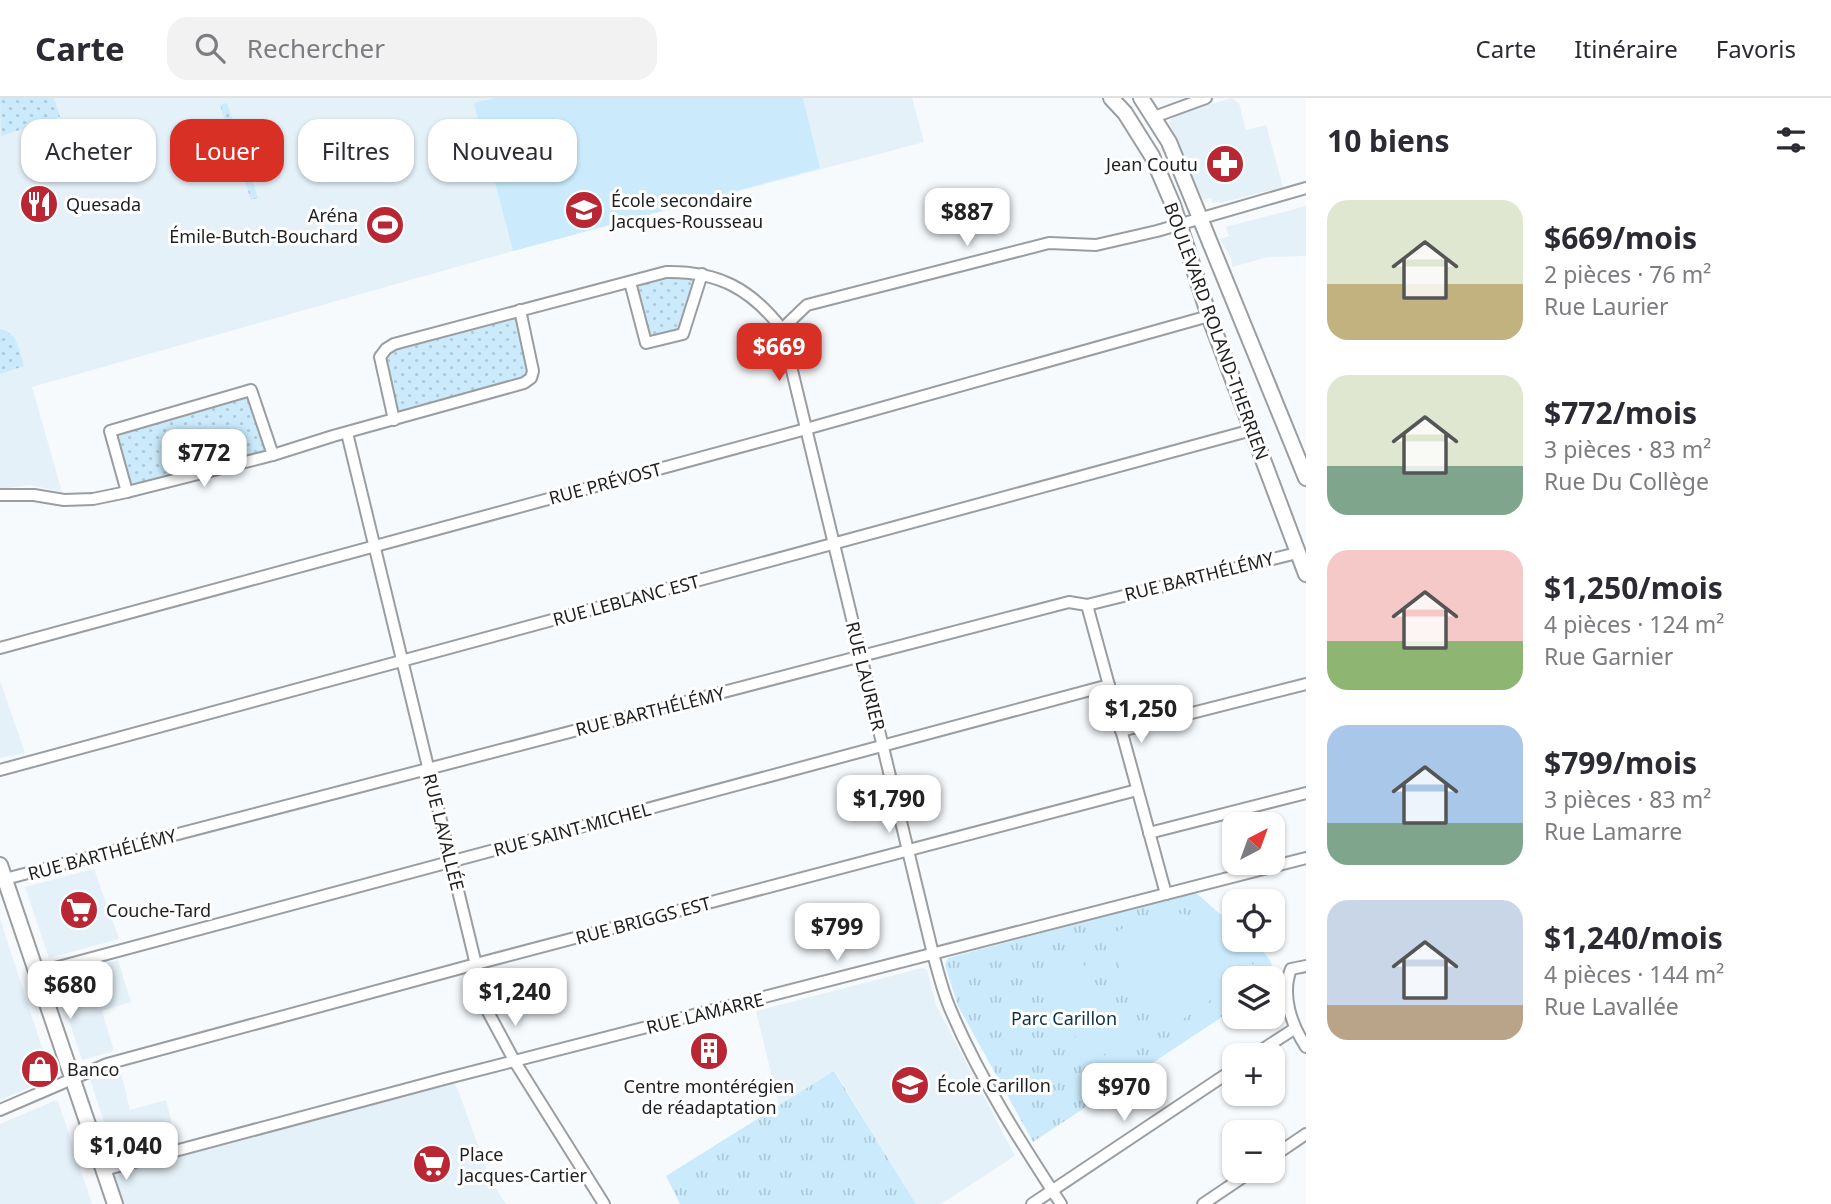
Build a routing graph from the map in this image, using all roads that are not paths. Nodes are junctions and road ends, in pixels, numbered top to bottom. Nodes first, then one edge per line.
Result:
1 (1111, 98) edge
2 (1141, 98) edge
3 (1206, 98) edge
4 (1154, 117) junction
5 (1306, 188) edge
6 (1200, 218) junction
7 (1178, 225) junction
8 (702, 274) junction
9 (630, 282) junction
10 (520, 310) junction
11 (1209, 316) junction
12 (782, 329) junction
13 (394, 420) junction
14 (806, 429) junction
15 (1252, 430) junction
16 (347, 433) junction
17 (273, 456) junction
18 (1306, 478) edge
19 (127, 492) junction
20 (0, 495) edge
21 (834, 543) junction
22 (375, 546) junction
23 (1297, 553) junction
24 (1306, 574) edge
25 (1087, 605) junction
26 (0, 648) edge
27 (862, 657) junction
28 (403, 661) junction
29 (1306, 684) edge
30 (1109, 685) junction
31 (1121, 730) junction
32 (883, 746) junction
33 (429, 768) junction
34 (0, 770) edge
35 (1137, 790) junction
36 (1306, 793) edge
37 (1149, 833) junction
38 (909, 850) junction
39 (1306, 858) edge
40 (451, 862) junction
41 (0, 865) edge
42 (5, 879) junction
43 (1166, 894) junction
44 (933, 954) junction
45 (476, 964) junction
46 (1306, 966) edge
47 (36, 974) junction
48 (1294, 1029) junction
49 (1272, 1043) edge
50 (1306, 1046) edge
51 (515, 1062) junction
52 (1222, 1077) edge
53 (71, 1079) junction
54 (0, 1110) edge
55 (1306, 1134) edge
56 (1285, 1148) edge
57 (104, 1170) junction
58 (1234, 1183) edge
59 (1052, 1190) junction
60 (115, 1204) edge
61 (604, 1204) edge
62 (1032, 1204) edge
63 (1061, 1204) edge
64 (1203, 1204) edge

1 - 7 main road, BOULEVARD ROLAND-THERRIEN
2 - 4 main road, BOULEVARD ROLAND-THERRIEN
3 - 4 street
4 - 6 main road, BOULEVARD ROLAND-THERRIEN
5 - 6 street
6 - 7 street
6 - 18 main road, BOULEVARD ROLAND-THERRIEN
7 - 11 main road, BOULEVARD ROLAND-THERRIEN
7 - 12 street
8 - 9 street
8 - 9 street
8 - 12 street
9 - 10 street
10 - 13 street
10 - 13 street
11 - 14 street, RUE PRÉVOST
11 - 15 main road, BOULEVARD ROLAND-THERRIEN
12 - 14 street, RUE LAURIER
13 - 16 street
14 - 21 street, RUE LAURIER
14 - 22 street, RUE PRÉVOST
15 - 21 street, RUE LEBLANC EST
15 - 23 main road, BOULEVARD ROLAND-THERRIEN
16 - 17 street
16 - 22 street, RUE LAVALLÉE
17 - 19 street
17 - 19 street
19 - 20 street
21 - 27 street, RUE LAURIER
21 - 28 street, RUE LEBLANC EST
22 - 26 street, RUE PRÉVOST
22 - 28 street, RUE LAVALLÉE
23 - 24 main road, BOULEVARD ROLAND-THERRIEN
23 - 25 street, RUE BARTHÉLÉMY
25 - 27 street, RUE BARTHÉLÉMY
25 - 30 street
27 - 32 street, RUE LAURIER
27 - 33 street, RUE BARTHÉLÉMY
28 - 33 street, RUE LAVALLÉE
28 - 34 street, RUE LEBLANC EST
29 - 31 street
30 - 31 street
30 - 32 street, RUE SAINT-MICHEL
31 - 35 street
32 - 38 street, RUE LAURIER
32 - 40 street, RUE SAINT-MICHEL
33 - 40 street, RUE LAVALLÉE
33 - 42 street, RUE BARTHÉLÉMY
35 - 37 street
35 - 38 street, RUE BRIGGS EST
36 - 37 street
37 - 43 street
38 - 44 street, RUE LAURIER
38 - 45 street, RUE BRIGGS EST
39 - 43 street, RUE LAMARRE
40 - 45 street, RUE LAVALLÉE
40 - 47 street, RUE SAINT-MICHEL
41 - 42 main road
42 - 47 main road
43 - 44 street, RUE LAMARRE
44 - 51 street, RUE LAMARRE
44 - 59 street, RUE LAURIER
45 - 51 street, RUE LAVALLÉE
45 - 53 street, RUE BRIGGS EST
46 - 48 street
47 - 53 main road
48 - 49 street
48 - 50 street
51 - 57 street, RUE LAMARRE
51 - 61 street, RUE LAVALLÉE
52 - 59 street
53 - 54 street, RUE BRIGGS EST
53 - 57 main road
55 - 56 street
57 - 60 main road
58 - 64 street
59 - 62 street
59 - 63 street, RUE LAURIER

